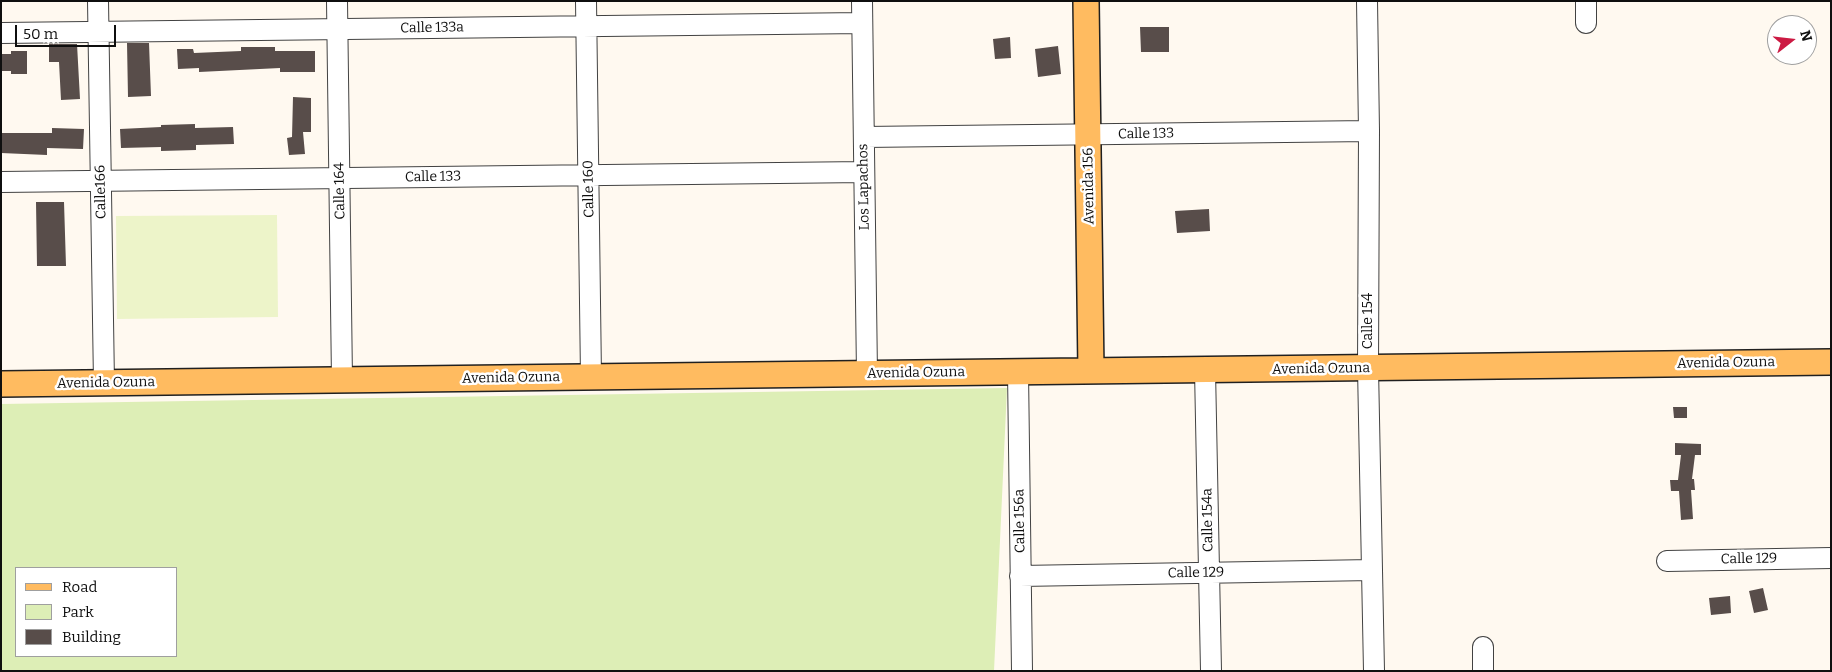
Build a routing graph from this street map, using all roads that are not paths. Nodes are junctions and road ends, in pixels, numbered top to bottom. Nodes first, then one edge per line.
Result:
1 (98, 1) edge
2 (337, 1) edge
3 (586, 1) edge
4 (862, 1) edge
5 (1086, 1) edge
6 (1367, 1) edge
7 (1586, 1) edge
8 (862, 23) junction
9 (1586, 23) dead end
10 (586, 26) junction
11 (338, 29) junction
12 (98, 32) junction
13 (1, 33) edge
14 (1369, 131) junction
15 (1088, 134) junction
16 (864, 137) junction
17 (864, 172) junction
18 (588, 175) junction
19 (340, 178) junction
20 (100, 180) junction
21 (1, 182) edge
22 (1831, 362) edge
23 (1368, 368) junction
24 (1205, 370) junction
25 (1091, 371) junction
26 (1018, 372) junction
27 (867, 374) junction
28 (591, 377) junction
29 (342, 380) junction
30 (104, 383) junction
31 (1, 384) edge
32 (1831, 558) edge
33 (1667, 561) dead end
34 (1372, 570) junction
35 (1209, 572) junction
36 (1020, 576) junction
37 (1483, 647) dead end
38 (1022, 671) edge
39 (1211, 671) edge
40 (1374, 671) edge
41 (1483, 671) edge

1 - 12 street, Calle166
2 - 11 street, Calle 164
3 - 10 street, Calle 160
4 - 8 street, Los Lapachos
5 - 15 main road, Avenida 156
6 - 14 street, Calle 154
7 - 9 street
8 - 10 street, Calle 133a
8 - 16 street, Los Lapachos
10 - 11 street, Calle 133a
10 - 18 street, Calle 160
11 - 12 street, Calle 133a
11 - 19 street, Calle 164
12 - 13 street, Calle 133a
12 - 20 street, Calle166
14 - 15 street, Calle 133
14 - 23 street, Calle 154
15 - 16 street, Calle 133
15 - 25 main road, Avenida 156
16 - 17 street, Los Lapachos
17 - 18 street, Calle 133
17 - 27 street, Los Lapachos
18 - 19 street, Calle 133
18 - 28 street, Calle 160
19 - 20 street, Calle 133
19 - 29 street, Calle 164
20 - 21 street, Calle 133
20 - 30 street, Calle166
22 - 23 main road, Avenida Ozuna
23 - 24 main road, Avenida Ozuna
23 - 34 street, Calle 154
24 - 25 main road, Avenida Ozuna
24 - 35 street, Calle 154a
25 - 26 main road, Avenida Ozuna
26 - 27 main road, Avenida Ozuna
26 - 36 street, Calle 156a
27 - 28 main road, Avenida Ozuna
28 - 29 main road, Avenida Ozuna
29 - 30 main road, Avenida Ozuna
30 - 31 main road, Avenida Ozuna
32 - 33 street, Calle 129
34 - 35 street, Calle 129
34 - 40 street, Calle 154
35 - 36 street, Calle 129
35 - 39 street, Calle 154a
36 - 38 street, Calle 156a
37 - 41 street

